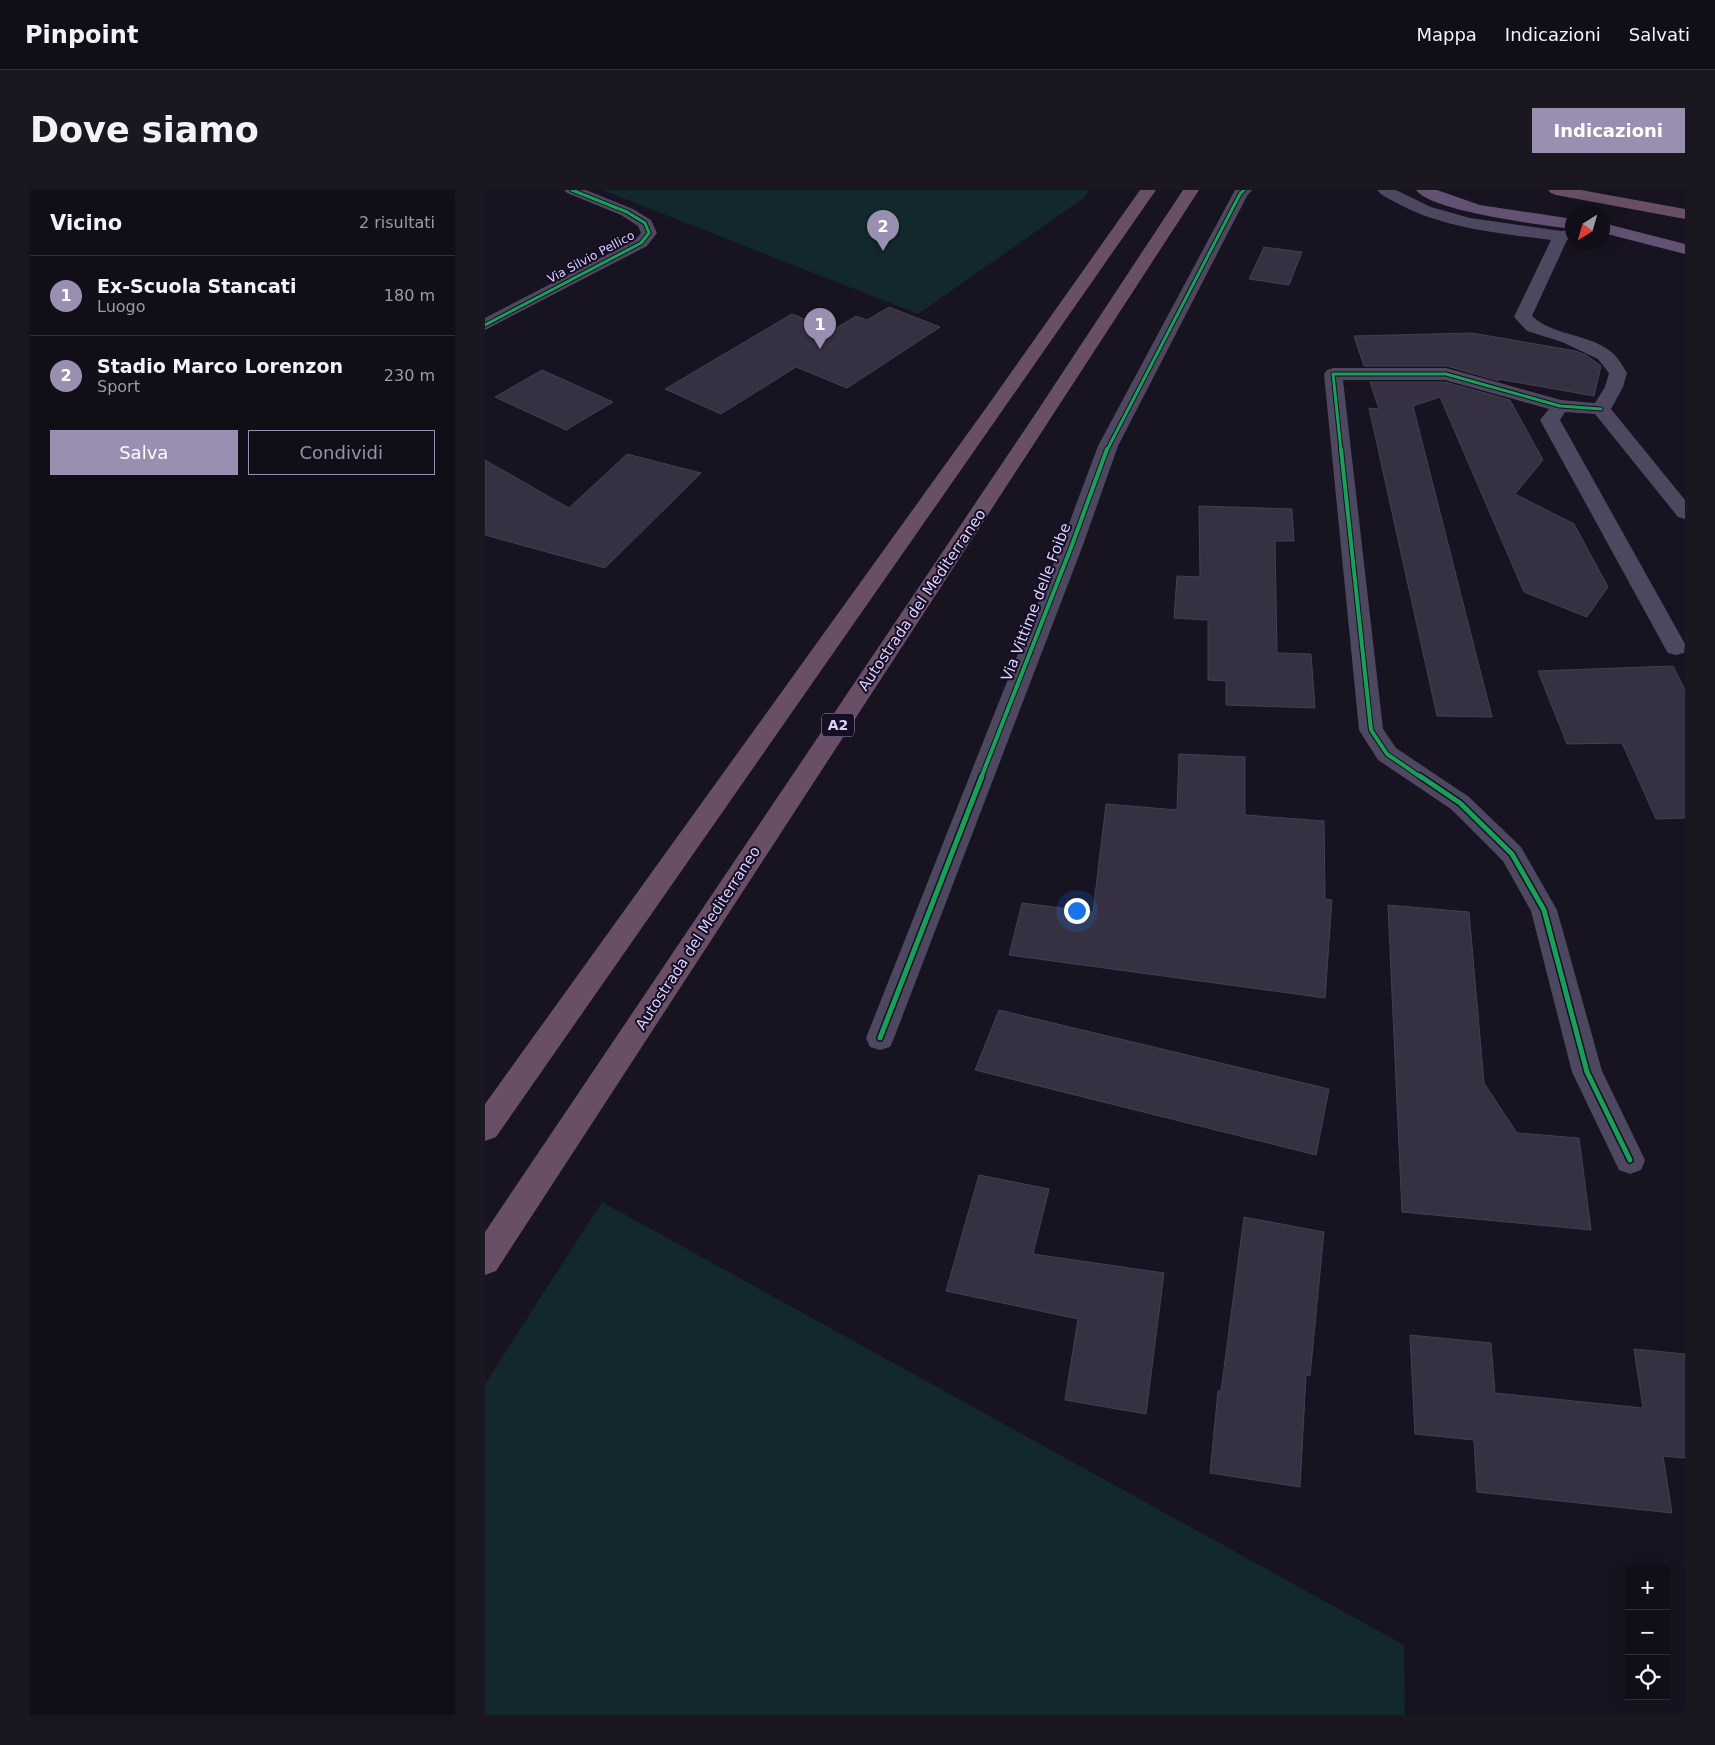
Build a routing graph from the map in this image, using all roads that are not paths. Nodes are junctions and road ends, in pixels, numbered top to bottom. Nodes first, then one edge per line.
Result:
1 (572, 190) edge
2 (1148, 190) edge
3 (1191, 190) edge
4 (1244, 190) edge
5 (1385, 190) edge
6 (1424, 190) edge
7 (1556, 190) edge
8 (1572, 190) edge
9 (1685, 201) edge
10 (1685, 214) edge
11 (1565, 229) edge
12 (1565, 229) edge
13 (1610, 230) edge
14 (1565, 231) edge
15 (1685, 249) edge
16 (485, 325) edge
17 (1560, 406) junction
18 (1601, 409) junction
19 (1685, 513) edge
20 (1676, 648) dead end
21 (880, 1038) dead end
22 (485, 1128) edge
23 (1630, 1160) dead end
24 (485, 1260) edge

1 - 16 street, Via Silvio Pellico
2 - 22 highway
3 - 24 highway, Autostrada del Mediterraneo / A2
4 - 21 street, Via Vittime delle Foibe
5 - 11 street
6 - 12 main road
7 - 10 highway
8 - 9 highway
13 - 15 main road
14 - 18 street
17 - 18 street
17 - 20 street
17 - 23 street
18 - 19 street

